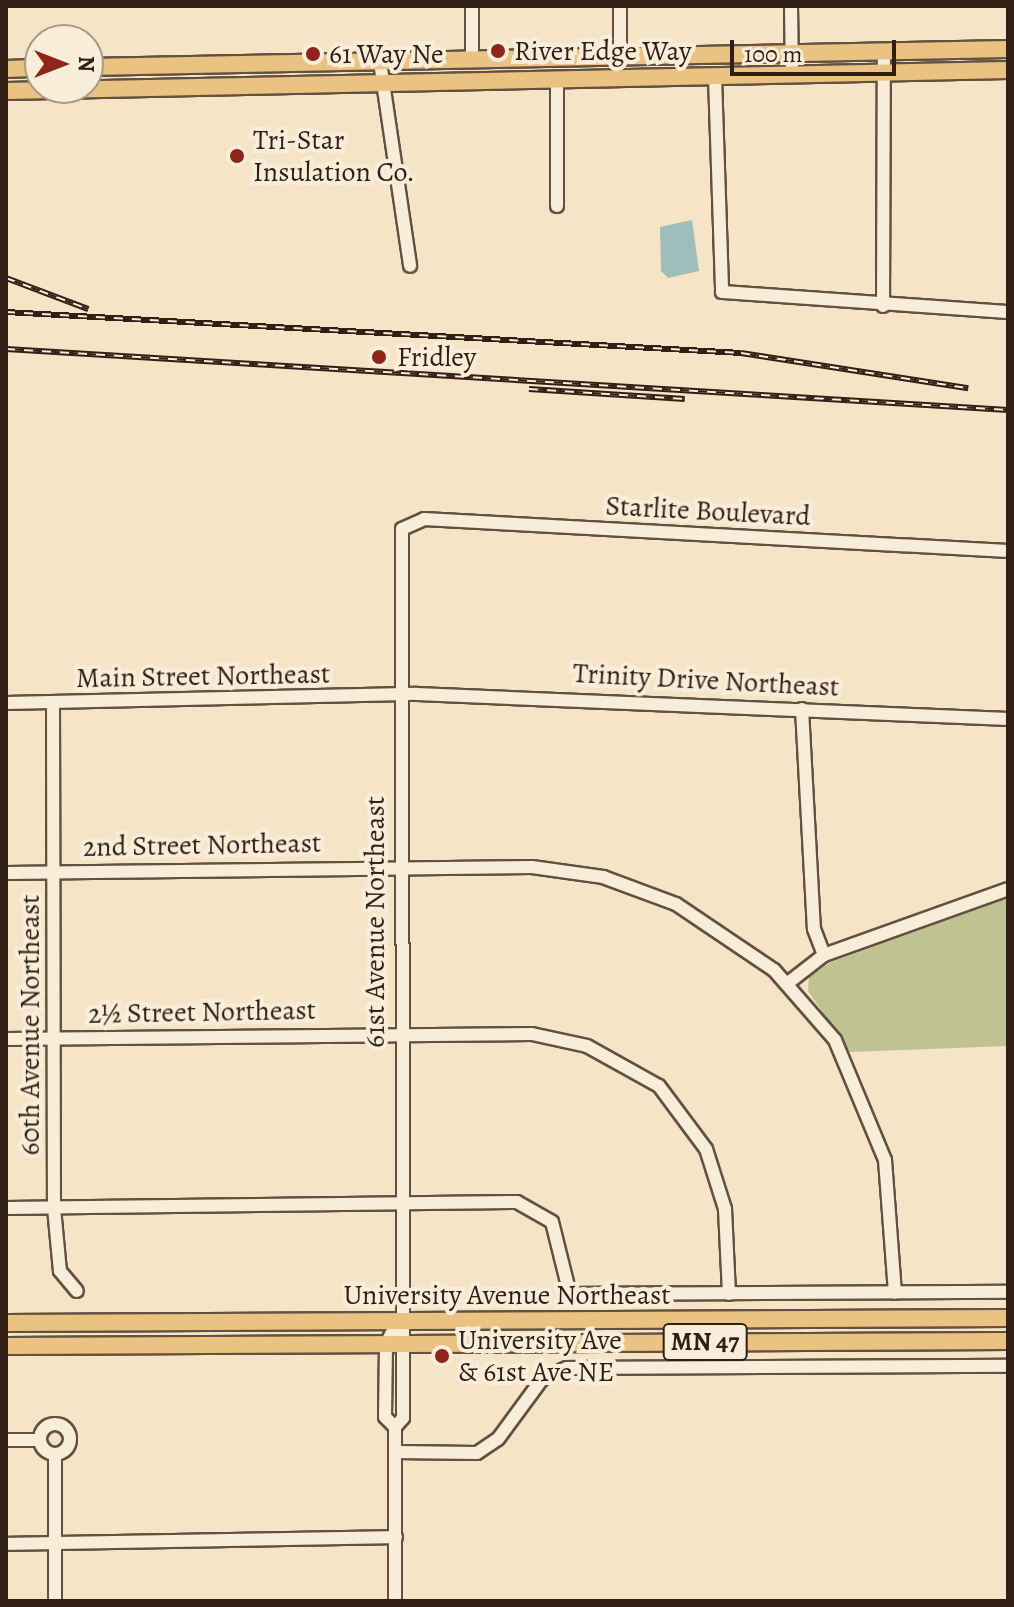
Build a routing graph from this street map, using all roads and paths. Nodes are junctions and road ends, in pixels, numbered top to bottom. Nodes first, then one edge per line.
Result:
1 (472, 6) edge
2 (620, 6) edge
3 (791, 6) edge
4 (1008, 49) edge
5 (884, 52) junction
6 (791, 53) junction
7 (620, 59) junction
8 (472, 61) junction
9 (380, 62) junction
10 (104, 67) edge
11 (1008, 70) edge
12 (885, 73) junction
13 (792, 75) junction
14 (715, 77) junction
15 (557, 80) junction
16 (385, 84) junction
17 (6, 91) edge
18 (557, 206) dead end
19 (410, 266) dead end
20 (883, 306) junction
21 (1008, 312) edge
22 (406, 525) joint
23 (1008, 551) edge
24 (401, 695) junction
25 (53, 702) junction
26 (6, 703) edge
27 (802, 709) junction
28 (1008, 719) edge
29 (399, 865) junction
30 (53, 872) junction
31 (6, 873) edge
32 (1008, 889) edge
33 (824, 955) junction
34 (788, 983) junction
35 (399, 1033) junction
36 (6, 1039) edge
37 (55, 1039) junction
38 (398, 1202) junction
39 (6, 1208) edge
40 (54, 1208) junction
41 (77, 1291) dead end
42 (1008, 1292) edge
43 (895, 1293) junction
44 (729, 1294) junction
45 (1008, 1318) edge
46 (398, 1320) junction
47 (6, 1323) edge
48 (1008, 1341) edge
49 (394, 1344) junction
50 (6, 1346) edge
51 (1008, 1366) edge
52 (6, 1440) edge
53 (40, 1440) junction
54 (395, 1452) junction
55 (55, 1455) junction
56 (396, 1537) junction
57 (56, 1543) junction
58 (6, 1544) edge
59 (55, 1601) edge
60 (395, 1601) edge

1 - 8 street
2 - 7 street
3 - 6 street
4 - 5 main road
5 - 6 main road
5 - 12 street
6 - 7 main road
6 - 13 street
7 - 8 main road
8 - 9 main road
9 - 10 main road
9 - 16 street
11 - 12 main road
12 - 13 main road
12 - 20 street
13 - 14 main road
14 - 15 main road
14 - 20 street
15 - 16 main road
15 - 18 street
16 - 17 main road
16 - 19 street
20 - 21 street
22 - 23 street, Starlite Boulevard
22 - 24 street, 61st Avenue Northeast
24 - 25 street, Main Street Northeast
24 - 27 street, Trinity Drive Northeast
24 - 29 street, 61st Avenue Northeast
25 - 26 street, Main Street Northeast
25 - 30 street, 60th Avenue Northeast
27 - 28 street, Trinity Drive Northeast
27 - 33 street
29 - 30 street, 2nd Street Northeast
29 - 34 street, 2nd Street Northeast
29 - 35 street, 61st Avenue Northeast
30 - 31 street, 2nd Street Northeast
30 - 37 street, 60th Avenue Northeast
32 - 33 street
33 - 34 street
34 - 43 street, 2nd Street Northeast
35 - 37 street, 2½ Street Northeast
35 - 38 street, 61st Avenue Northeast
35 - 44 street, 2½ Street Northeast
36 - 37 street, 2½ Street Northeast
37 - 40 street, 60th Avenue Northeast
38 - 40 street
38 - 44 street
38 - 46 street, 61st Avenue Northeast
39 - 40 street
40 - 41 street, 60th Avenue Northeast
42 - 43 street
43 - 44 street
45 - 46 main road, University Avenue Northeast / MN 47
46 - 47 main road, University Avenue Northeast / MN 47
46 - 49 street, 61st Avenue Northeast
48 - 49 main road, University Avenue Northeast / MN 47
49 - 50 main road, University Avenue Northeast / MN 47
49 - 54 street, 61st Avenue Northeast
51 - 54 street
52 - 53 street
53 - 55 street
53 - 55 street
54 - 56 street, 61st Avenue Northeast
55 - 57 street
56 - 57 street
56 - 60 street, 61st Avenue Northeast
57 - 58 street
57 - 59 street

